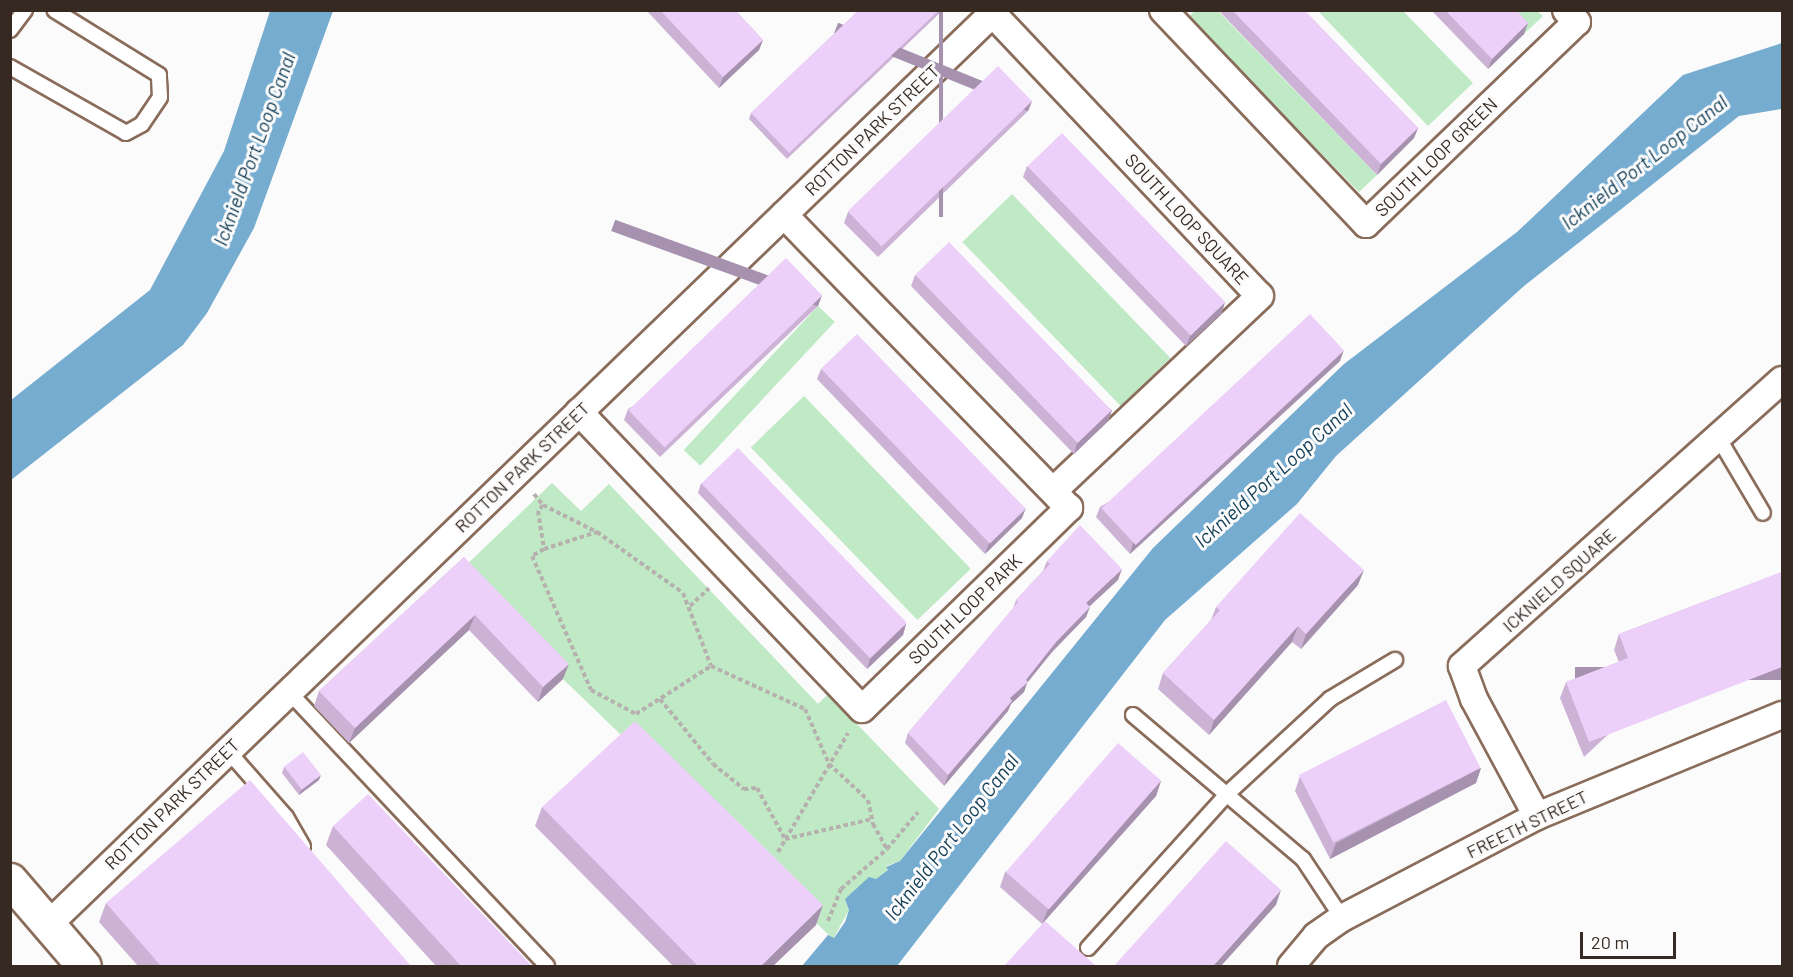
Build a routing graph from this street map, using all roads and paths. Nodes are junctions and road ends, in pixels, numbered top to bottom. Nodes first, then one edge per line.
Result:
1 (25, 10) edge
2 (54, 10) edge
3 (1163, 10) edge
4 (1566, 10) edge
5 (994, 12) edge
6 (10, 30) edge
7 (10, 67) edge
8 (784, 215) junction
9 (1782, 380) edge
10 (579, 412) junction
11 (1718, 437) junction
12 (515, 473) junction
13 (1053, 491) junction
14 (543, 505) junction
15 (1763, 513) dead end
16 (597, 532) junction
17 (544, 549) junction
18 (1395, 660) dead end
19 (711, 666) junction
20 (289, 692) junction
21 (660, 699) junction
22 (862, 709) junction
23 (1133, 715) dead end
24 (1782, 715) edge
25 (228, 751) junction
26 (830, 764) junction
27 (1227, 794) junction
28 (918, 812) dead end
29 (1537, 816) junction
30 (872, 819) junction
31 (784, 839) junction
32 (887, 849) junction
33 (778, 852) dead end
34 (312, 862) edge
35 (10, 880) edge
36 (1342, 918) junction
37 (828, 921) dead end
38 (49, 924) junction
39 (1088, 948) dead end
40 (84, 966) edge
41 (547, 966) edge
42 (1291, 966) edge

1 - 6 lane
2 - 7 lane
3 - 4 street, SOUTH LOOP GREEN
5 - 8 street, ROTTON PARK STREET
5 - 13 street, SOUTH LOOP SQUARE
8 - 10 street, ROTTON PARK STREET
8 - 13 street, SOUTH LOOP PARK
9 - 11 street, ICKNIELD SQUARE
10 - 12 street, ROTTON PARK STREET
10 - 22 street
11 - 15 lane
11 - 29 street, ICKNIELD SQUARE
12 - 14 path
12 - 20 street, ROTTON PARK STREET
13 - 22 street, SOUTH LOOP PARK
14 - 16 path
14 - 17 path
16 - 17 path
16 - 19 path
17 - 21 path
18 - 27 lane
19 - 21 path
19 - 26 path
20 - 25 street, ROTTON PARK STREET
20 - 41 lane
21 - 31 path
22 - 26 path
23 - 27 lane
24 - 29 street, FREETH STREET
25 - 34 lane
25 - 38 street, ROTTON PARK STREET
26 - 30 path
26 - 31 path
27 - 36 lane
27 - 39 lane
28 - 32 path
29 - 36 street, FREETH STREET
30 - 31 path
30 - 32 path
31 - 33 path
32 - 37 path
35 - 38 main road
36 - 42 street, FREETH STREET
38 - 40 main road

